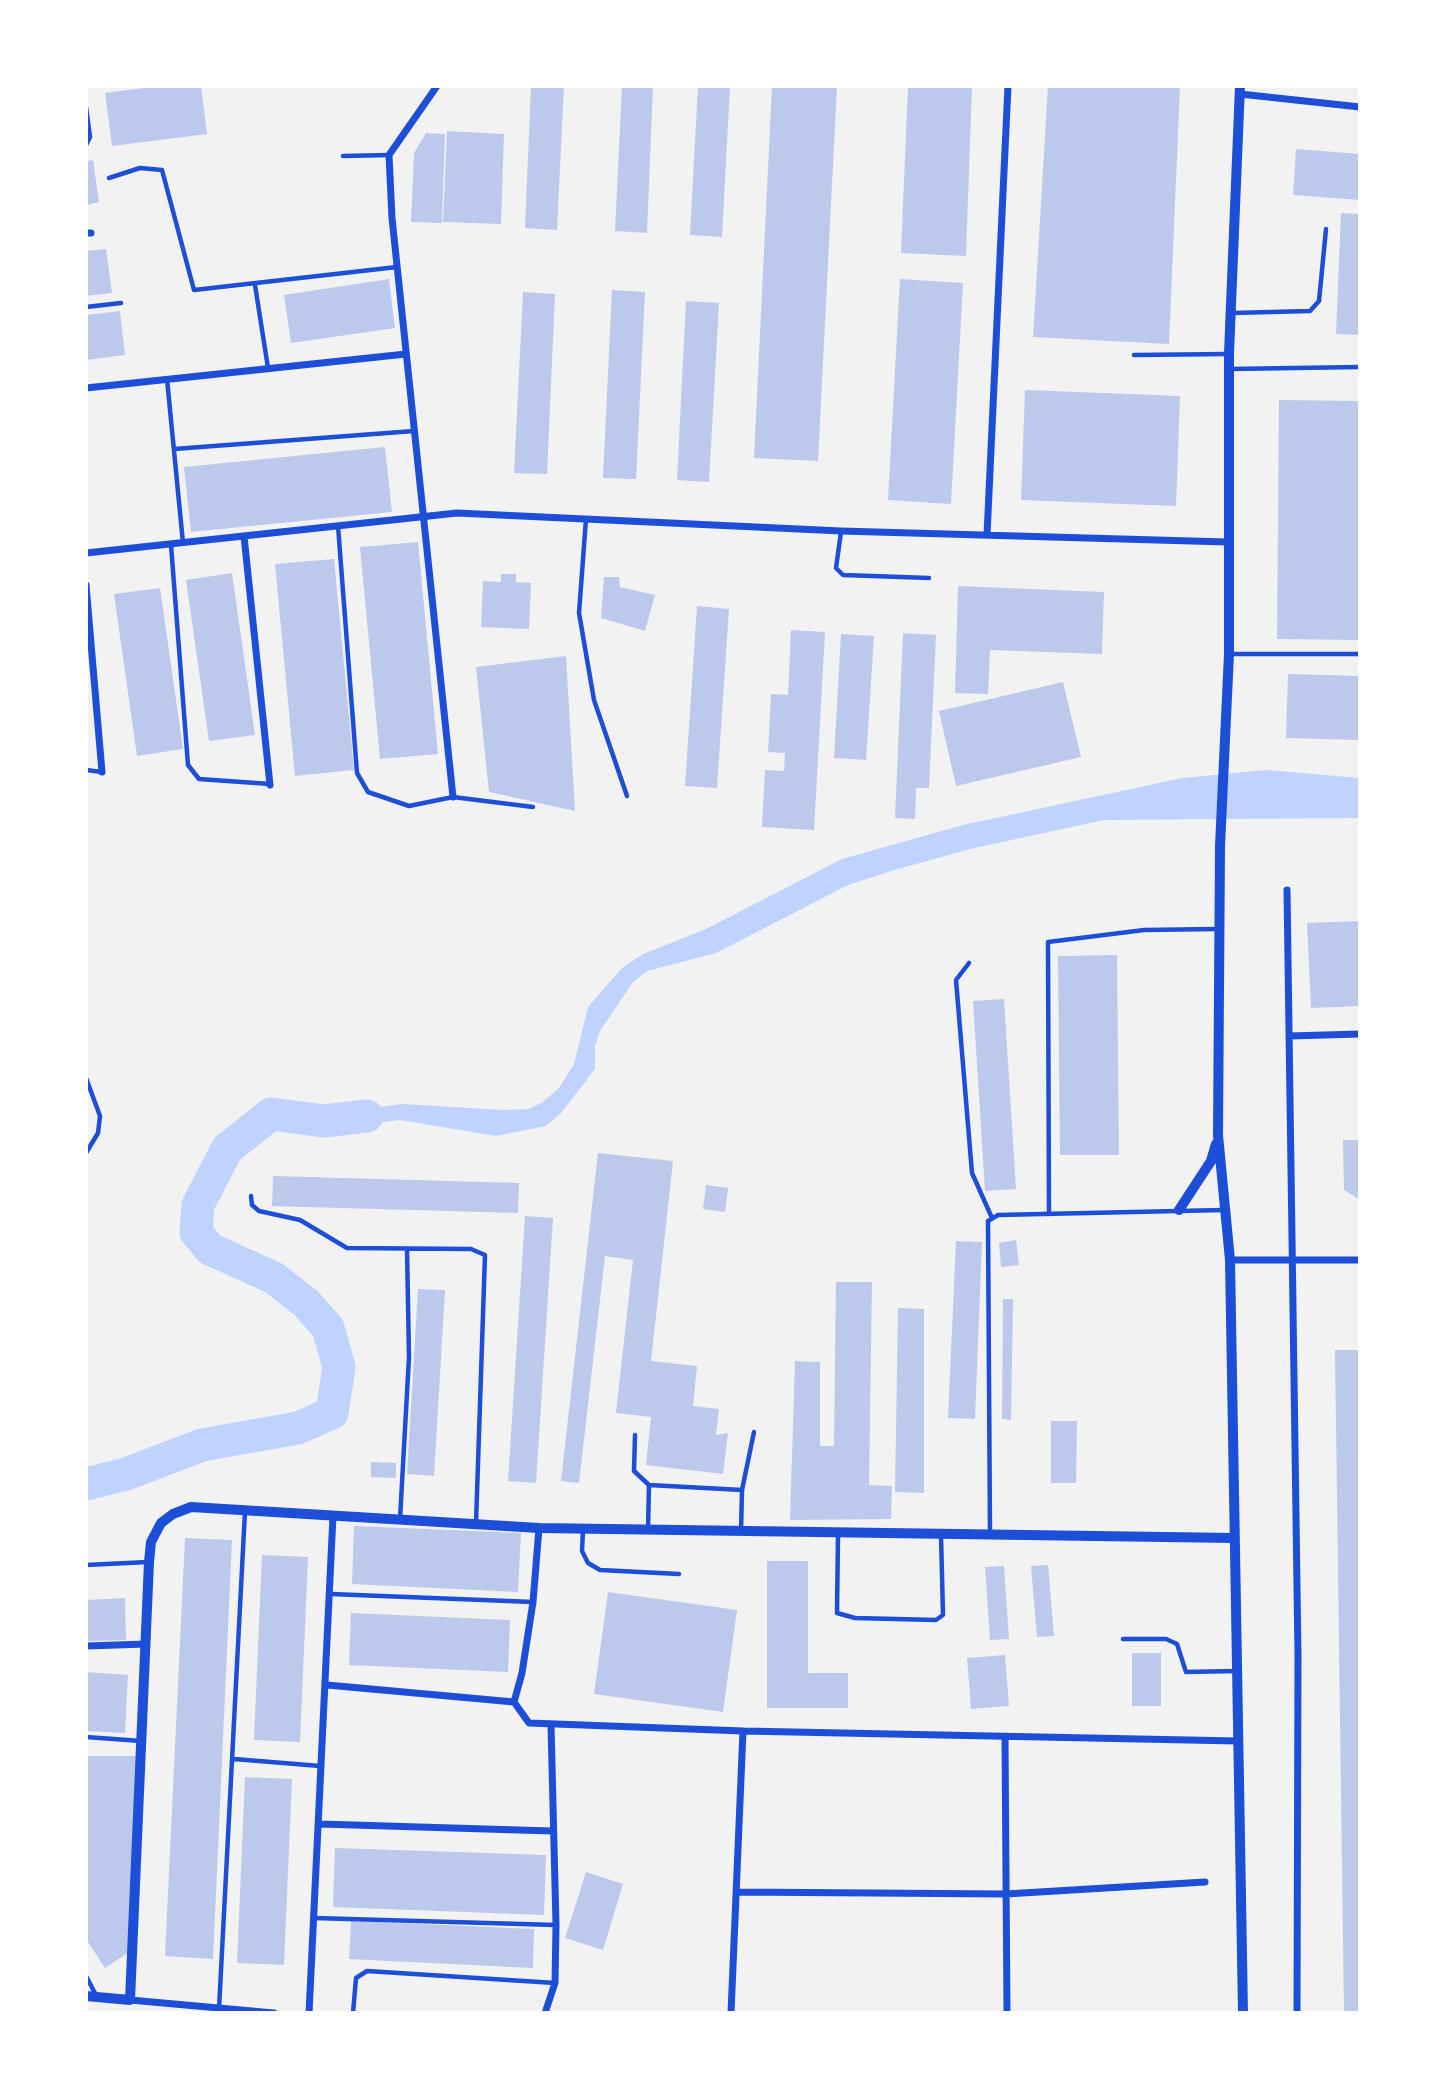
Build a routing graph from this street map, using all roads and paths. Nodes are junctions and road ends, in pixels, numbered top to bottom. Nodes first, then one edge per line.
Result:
1 (437, 86) edge
2 (1008, 86) edge
3 (1240, 90) edge
4 (86, 107) edge
5 (1360, 107) edge
6 (86, 145) edge
7 (388, 155) junction
8 (343, 156) dead end
9 (109, 178) dead end
10 (1326, 229) dead end
11 (397, 267) junction
12 (255, 285) junction
13 (121, 303) dead end
14 (86, 307) edge
15 (1231, 313) junction
16 (406, 354) junction
17 (1229, 354) junction
18 (1134, 355) dead end
19 (1360, 367) edge
20 (268, 368) junction
21 (1229, 369) junction
22 (167, 378) junction
23 (86, 388) edge
24 (414, 430) junction
25 (174, 449) junction
26 (423, 517) junction
27 (586, 519) junction
28 (338, 526) junction
29 (841, 531) junction
30 (987, 535) junction
31 (244, 536) junction
32 (1227, 542) junction
33 (183, 543) junction
34 (170, 544) junction
35 (86, 553) edge
36 (929, 578) dead end
37 (86, 585) edge
38 (1229, 654) junction
39 (1360, 654) edge
40 (86, 770) edge
41 (102, 772) joint
42 (271, 785) joint
43 (627, 796) dead end
44 (453, 797) junction
45 (533, 807) dead end
46 (1287, 890) dead end
47 (1218, 929) junction
48 (969, 963) dead end
49 (1360, 1034) edge
50 (1289, 1036) junction
51 (86, 1078) edge
52 (1218, 1135) junction
53 (86, 1153) edge
54 (251, 1196) dead end
55 (1179, 1210) junction
56 (1224, 1210) junction
57 (1049, 1214) junction
58 (992, 1217) junction
59 (407, 1249) junction
60 (1290, 1259) junction
61 (1230, 1260) junction
62 (1360, 1260) edge
63 (754, 1432) dead end
64 (635, 1435) dead end
65 (649, 1486) junction
66 (742, 1490) junction
67 (245, 1510) junction
68 (333, 1516) junction
69 (400, 1520) junction
70 (476, 1524) junction
71 (539, 1528) junction
72 (583, 1529) junction
73 (648, 1530) junction
74 (741, 1531) junction
75 (838, 1533) junction
76 (941, 1534) junction
77 (990, 1535) junction
78 (1234, 1538) junction
79 (149, 1562) junction
80 (86, 1565) edge
81 (679, 1574) dead end
82 (331, 1594) junction
83 (533, 1602) junction
84 (1123, 1639) dead end
85 (146, 1644) junction
86 (86, 1647) edge
87 (1238, 1671) junction
88 (327, 1685) junction
89 (514, 1702) junction
90 (551, 1725) junction
91 (743, 1731) junction
92 (86, 1737) edge
93 (1005, 1737) junction
94 (142, 1741) junction
95 (1238, 1741) junction
96 (234, 1759) junction
97 (323, 1766) junction
98 (320, 1824) junction
99 (552, 1831) junction
100 (1205, 1882) dead end
101 (737, 1892) junction
102 (1006, 1894) junction
103 (314, 1918) junction
104 (556, 1925) junction
105 (86, 1976) edge
106 (555, 1983) junction
107 (86, 1996) edge
108 (97, 1998) junction
109 (130, 2000) junction
110 (219, 2010) junction
111 (274, 2013) edge
112 (309, 2013) edge
113 (353, 2013) edge
114 (545, 2013) edge
115 (732, 2013) edge
116 (1007, 2013) edge
117 (1243, 2013) edge
118 (1297, 2013) edge

1 - 7 street
2 - 30 street
3 - 5 street
3 - 15 street
4 - 6 lane
7 - 8 lane
7 - 11 street
9 - 12 lane
10 - 15 lane
11 - 12 lane
11 - 16 street
12 - 20 lane
13 - 14 lane
15 - 17 street
16 - 20 street
16 - 24 street
17 - 18 lane
17 - 21 street
19 - 21 lane
20 - 22 street
21 - 32 street
22 - 23 street
22 - 25 lane
24 - 25 lane
24 - 26 street
25 - 33 lane
26 - 27 street
26 - 28 street
26 - 44 street
27 - 29 street
27 - 43 lane
28 - 31 street
28 - 44 lane
29 - 30 street
29 - 36 lane
30 - 32 street
31 - 33 street
31 - 42 street
32 - 38 street
33 - 34 street
34 - 35 street
34 - 42 lane
37 - 41 street
38 - 39 lane
38 - 47 street
40 - 41 lane
44 - 45 lane
46 - 50 street
47 - 52 street
47 - 57 lane
48 - 58 lane
49 - 50 street
50 - 60 street
51 - 53 lane
52 - 55 street
52 - 56 street
54 - 59 lane
55 - 56 lane
55 - 57 lane
56 - 61 street
57 - 58 lane
58 - 77 lane
59 - 69 lane
59 - 70 lane
60 - 61 street
60 - 62 street
60 - 118 street
61 - 78 street
63 - 66 lane
64 - 65 lane
65 - 66 lane
65 - 73 lane
66 - 74 lane
67 - 68 street
67 - 79 street
67 - 96 lane
68 - 69 street
68 - 82 street
69 - 70 street
70 - 71 street
71 - 72 street
71 - 83 street
72 - 73 street
72 - 81 lane
73 - 74 street
74 - 75 street
75 - 76 street
75 - 76 lane
76 - 77 street
77 - 78 street
78 - 87 street
79 - 80 lane
79 - 85 street
82 - 83 lane
82 - 88 street
83 - 89 street
84 - 87 lane
85 - 86 street
85 - 94 street
87 - 95 street
88 - 89 street
88 - 97 street
89 - 90 street
90 - 91 street
90 - 99 street
91 - 93 street
91 - 101 street
92 - 94 lane
93 - 95 street
93 - 102 street
94 - 109 street
95 - 117 street
96 - 97 lane
96 - 110 lane
97 - 98 street
98 - 99 street
98 - 103 street
99 - 104 street
100 - 102 street
101 - 102 street
101 - 115 street
102 - 116 street
103 - 104 lane
103 - 112 street
104 - 106 street
105 - 108 lane
106 - 113 lane
106 - 114 street
107 - 108 street
108 - 109 street
109 - 110 street
110 - 111 street

